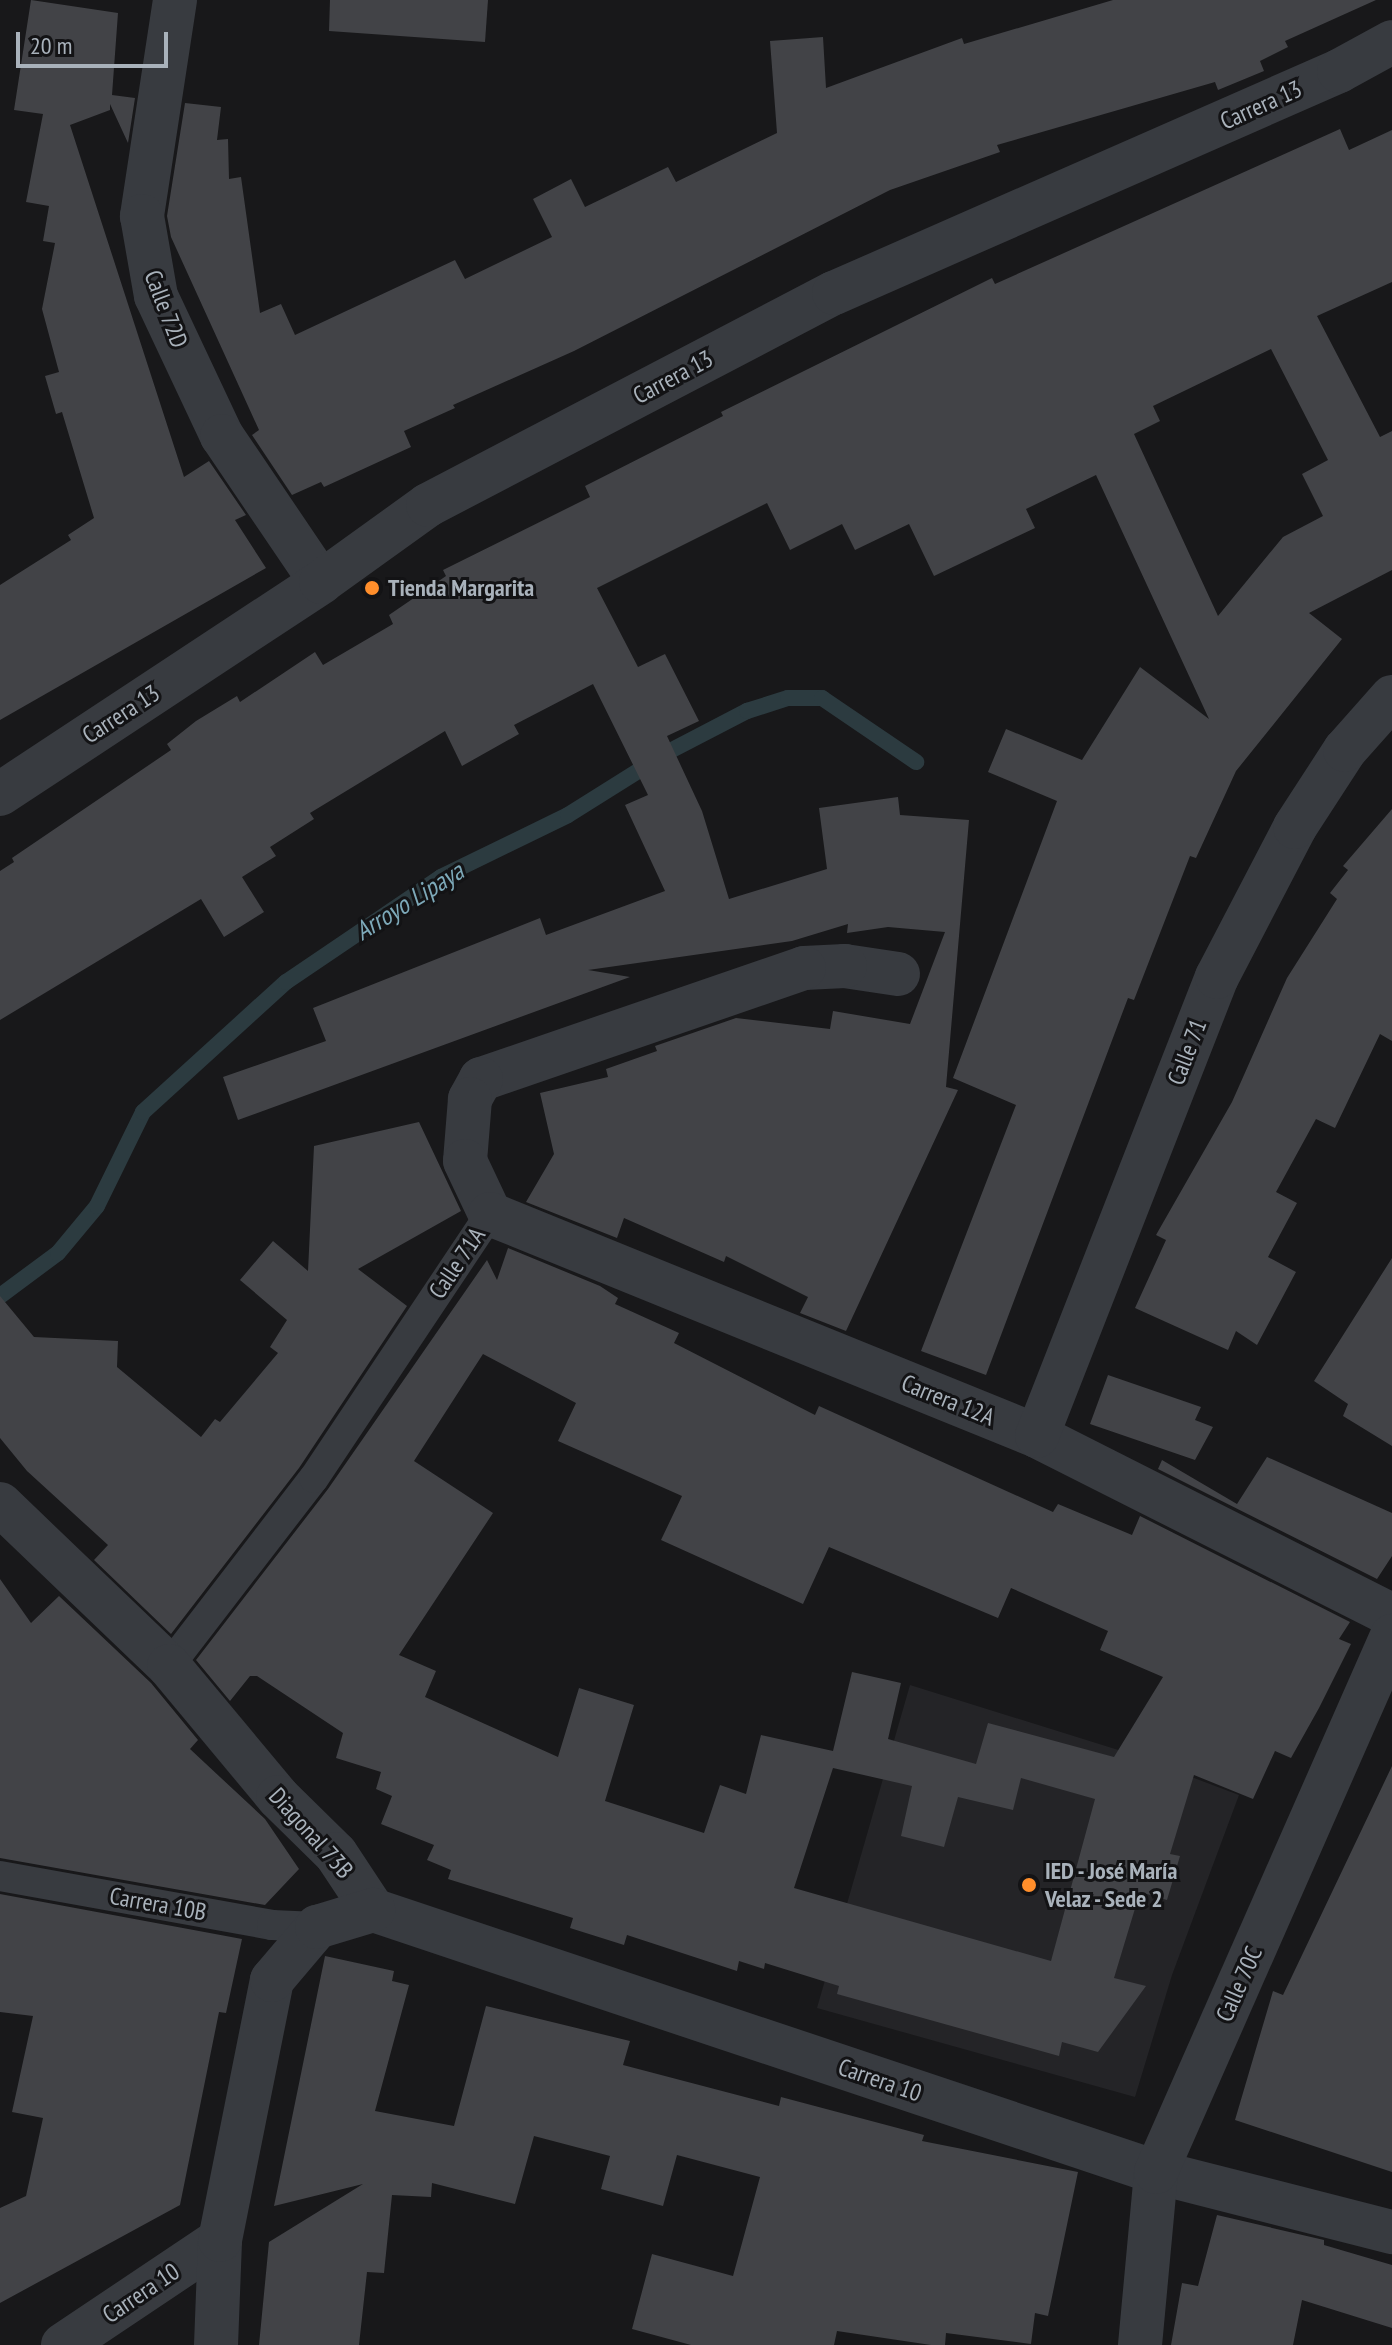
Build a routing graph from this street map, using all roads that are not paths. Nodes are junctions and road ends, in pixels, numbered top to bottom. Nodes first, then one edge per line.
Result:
1 (175, 0) edge
2 (1392, 42) edge
3 (321, 582) junction
4 (1392, 697) edge
5 (0, 794) edge
6 (898, 974) dead end
7 (490, 1214) junction
8 (1037, 1436) junction
9 (0, 1504) edge
10 (1392, 1615) edge
11 (1392, 1636) edge
12 (169, 1666) junction
13 (0, 1876) edge
14 (373, 1910) junction
15 (317, 1927) junction
16 (1156, 2172) junction
17 (1392, 2232) edge
18 (220, 2240) junction
19 (63, 2345) edge
20 (216, 2345) edge
21 (1140, 2345) edge

1 - 3 street, Calle 72D
2 - 3 street, Carrera 13
3 - 5 street, Carrera 13
4 - 8 street, Calle 71
6 - 7 street, Calle 71A
7 - 8 street, Carrera 12A
7 - 12 lane, Calle 71A
8 - 10 street, Carrera 12A
9 - 12 street, Diagonal 73B
11 - 16 street, Calle 70C
12 - 14 street, Diagonal 73B
13 - 15 lane, Carrera 10B
14 - 15 street, Diagonal 73B
14 - 16 street, Carrera 10
15 - 18 street
16 - 17 street, Carrera 10
16 - 21 street, Calle 70C
18 - 19 street, Carrera 10
18 - 20 street

